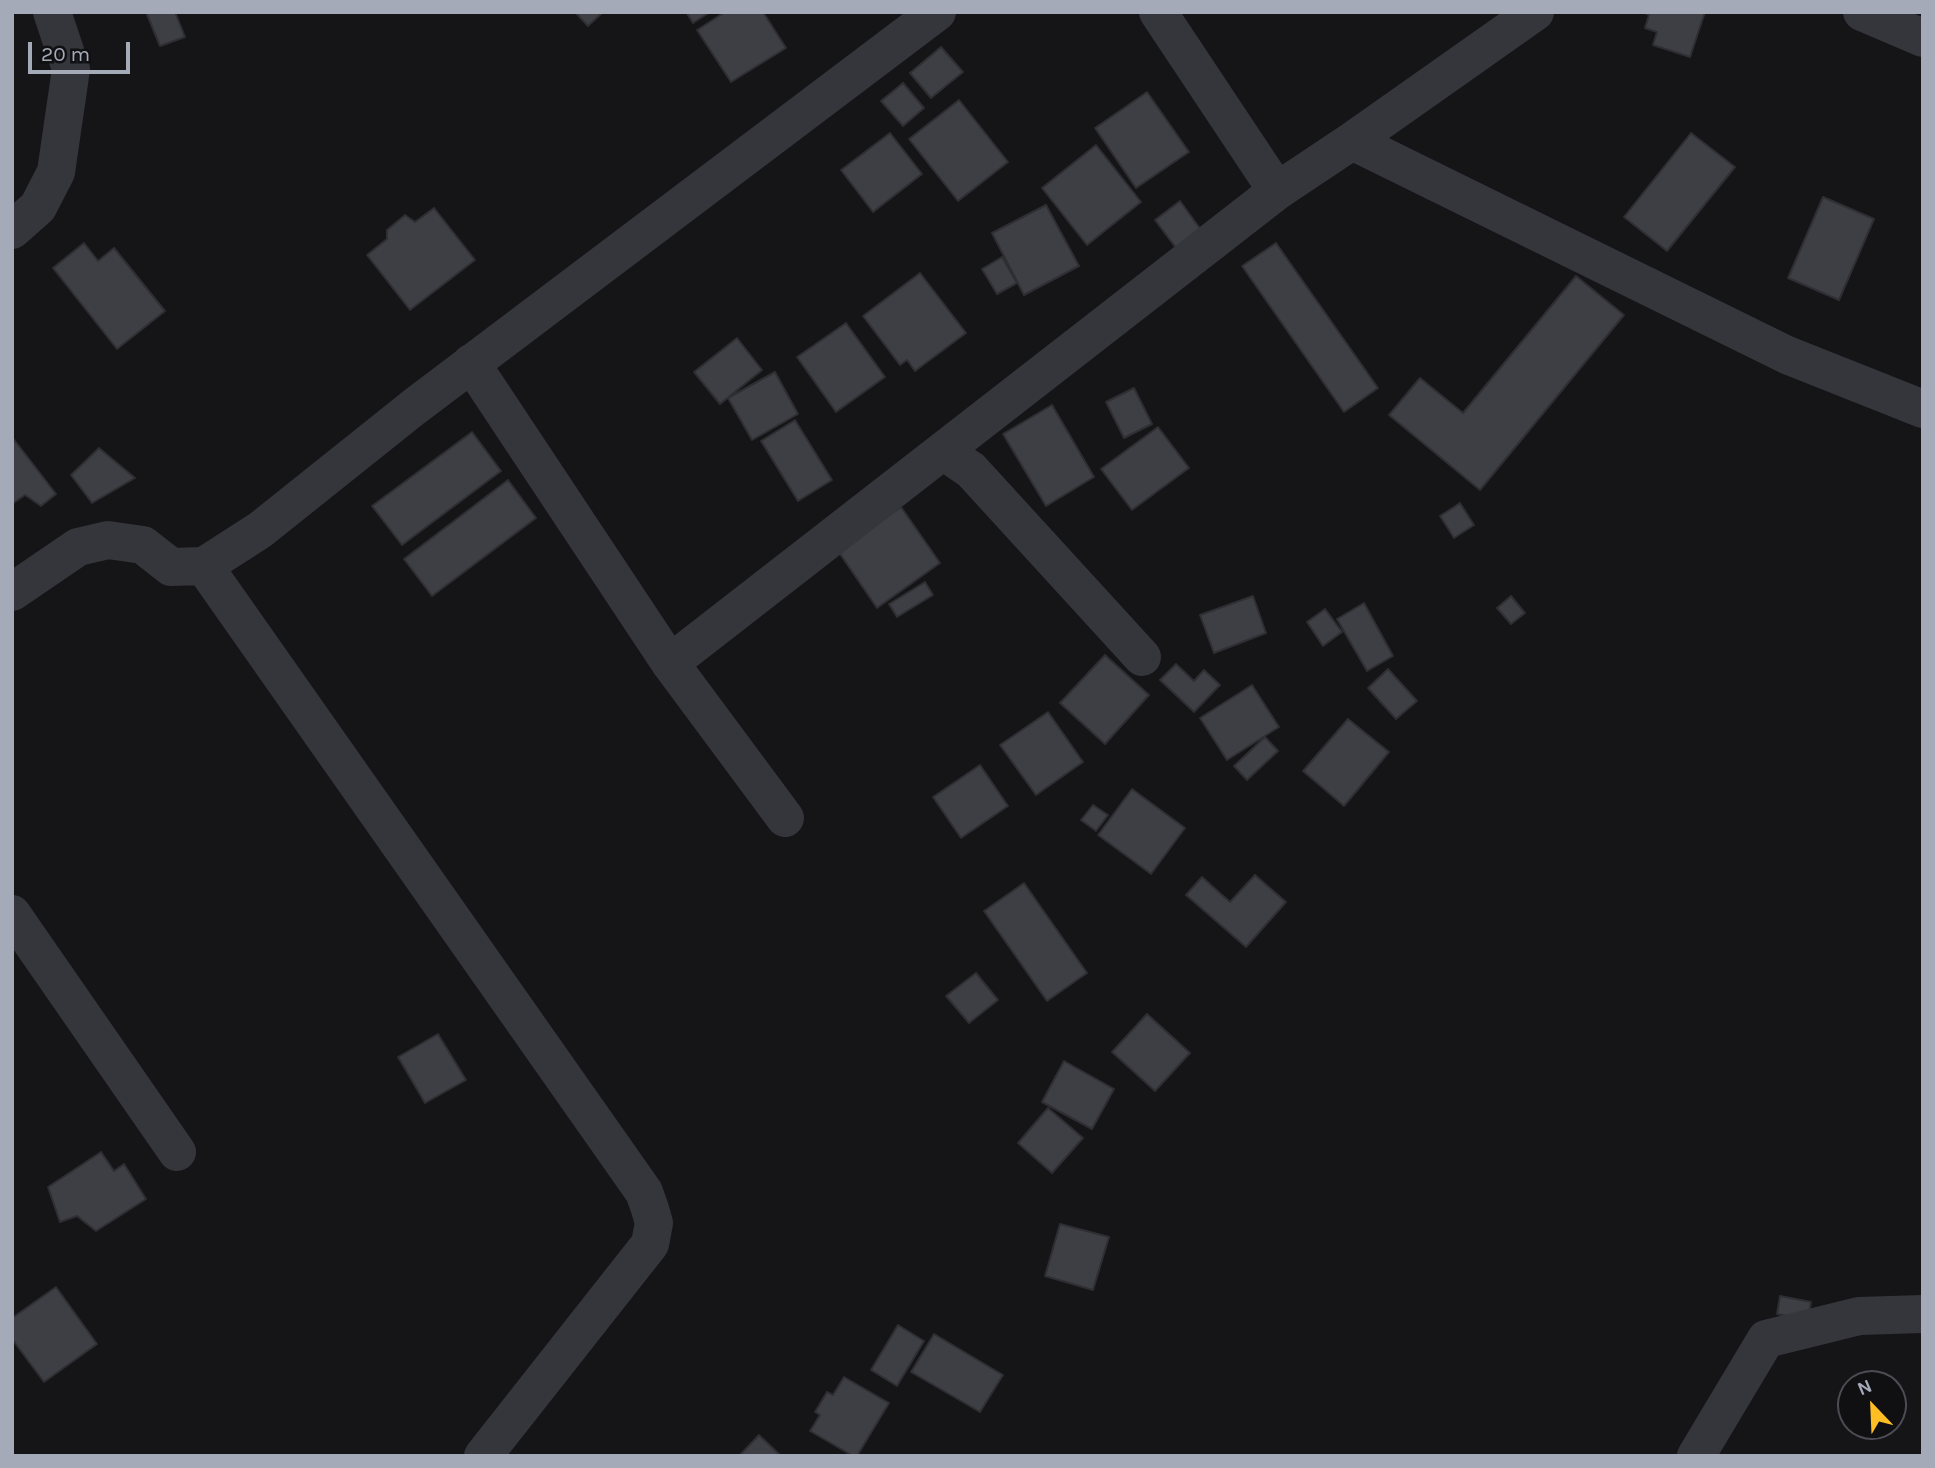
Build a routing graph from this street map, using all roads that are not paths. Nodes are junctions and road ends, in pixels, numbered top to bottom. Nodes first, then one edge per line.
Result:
1 (52, 12) edge
2 (937, 12) edge
3 (1158, 12) edge
4 (1535, 12) edge
5 (1862, 12) edge
6 (1923, 38) edge
7 (1352, 141) junction
8 (1277, 191) junction
9 (12, 230) edge
10 (471, 363) junction
11 (1923, 409) edge
12 (943, 451) junction
13 (204, 566) junction
14 (12, 592) edge
15 (1142, 657) dead end
16 (670, 663) junction
17 (785, 818) dead end
18 (12, 914) edge
19 (177, 1152) dead end
20 (1923, 1314) edge
21 (483, 1456) edge
22 (1696, 1456) edge

1 - 9 street
2 - 10 street
3 - 8 street
4 - 7 street
5 - 6 street
7 - 8 street
7 - 11 street
8 - 12 street
10 - 13 street
10 - 16 street
12 - 15 street
12 - 16 street
13 - 14 street
13 - 21 street
16 - 17 street
18 - 19 street
20 - 22 street

